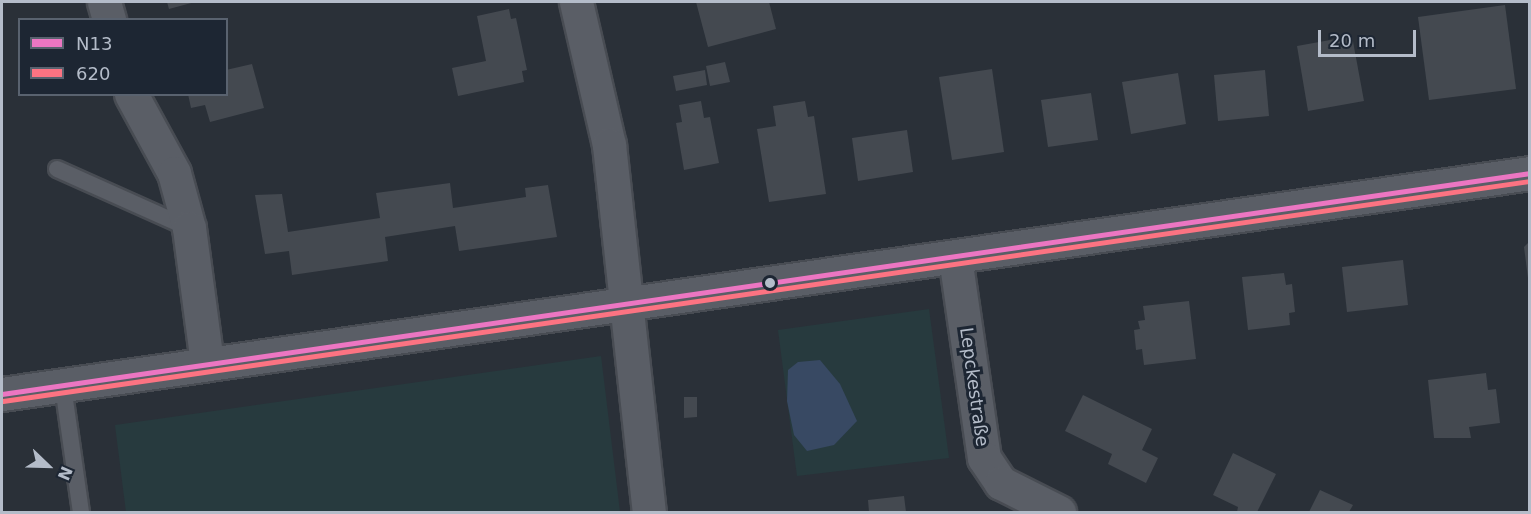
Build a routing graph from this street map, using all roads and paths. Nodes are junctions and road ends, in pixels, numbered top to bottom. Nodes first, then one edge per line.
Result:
1 (104, 2) edge
2 (576, 2) edge
3 (108, 18) edge
4 (132, 96) edge
5 (57, 169) dead end
6 (1530, 173) edge
7 (189, 228) junction
8 (955, 257) junction
9 (626, 301) junction
10 (207, 363) junction
11 (63, 386) junction
12 (2, 394) edge
13 (81, 513) edge
14 (649, 513) edge
15 (1059, 513) edge

1 - 3 street
2 - 9 street
4 - 7 street
5 - 7 lane
6 - 8 street
7 - 10 street
8 - 9 street
8 - 15 street, Lepckestraße
9 - 10 street
9 - 14 street
10 - 11 street
11 - 12 street
11 - 13 lane

